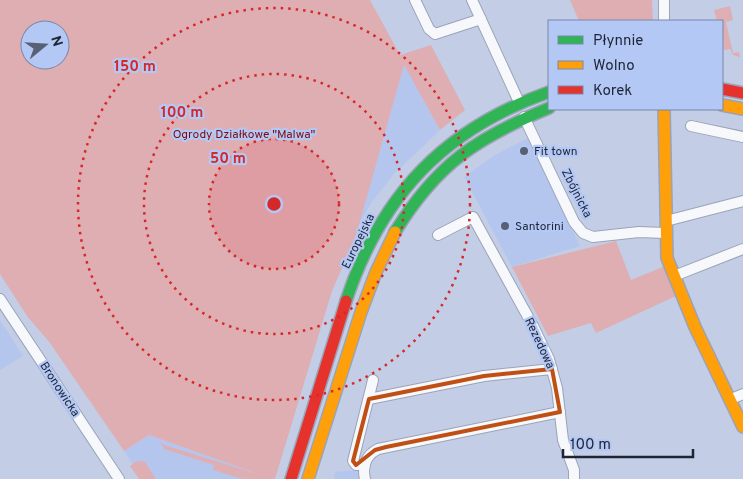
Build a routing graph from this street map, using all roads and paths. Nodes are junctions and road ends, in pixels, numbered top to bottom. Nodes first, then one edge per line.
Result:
1 (415, 0) edge
2 (472, 0) edge
3 (664, 0) edge
4 (481, 19) junction
5 (664, 20) edge
6 (723, 89) edge
7 (548, 92) edge
8 (743, 92) edge
9 (519, 102) junction
10 (723, 105) edge
11 (548, 108) edge
12 (743, 108) edge
13 (664, 110) edge
14 (524, 117) junction
15 (691, 126) dead end
16 (743, 137) edge
17 (743, 201) edge
18 (666, 221) junction
19 (665, 233) junction
20 (438, 235) dead end
21 (743, 249) edge
22 (679, 274) junction
23 (0, 300) edge
24 (552, 369) junction
25 (373, 380) dead end
26 (743, 394) edge
27 (369, 399) junction
28 (731, 399) junction
29 (560, 412) junction
30 (743, 427) edge
31 (365, 465) junction
32 (119, 479) edge
33 (291, 479) edge
34 (308, 479) edge
35 (365, 479) edge
36 (574, 479) edge

1 - 4 street
2 - 4 street
3 - 5 street
4 - 9 street
6 - 8 main road
7 - 9 main road, Europejska
9 - 33 main road, Europejska
10 - 12 main road
11 - 14 main road
13 - 18 main road
14 - 19 street, Zbójnicka
14 - 34 main road
15 - 16 street
17 - 18 street
18 - 19 main road
19 - 22 main road
20 - 24 street, Rezedowa
21 - 22 street
22 - 28 main road
23 - 32 street, Bronowicka
24 - 27 street
24 - 29 street, Rezedowa
25 - 27 street
26 - 28 street
27 - 31 street
28 - 30 main road
29 - 31 street
29 - 36 street, Rezedowa
31 - 35 street

